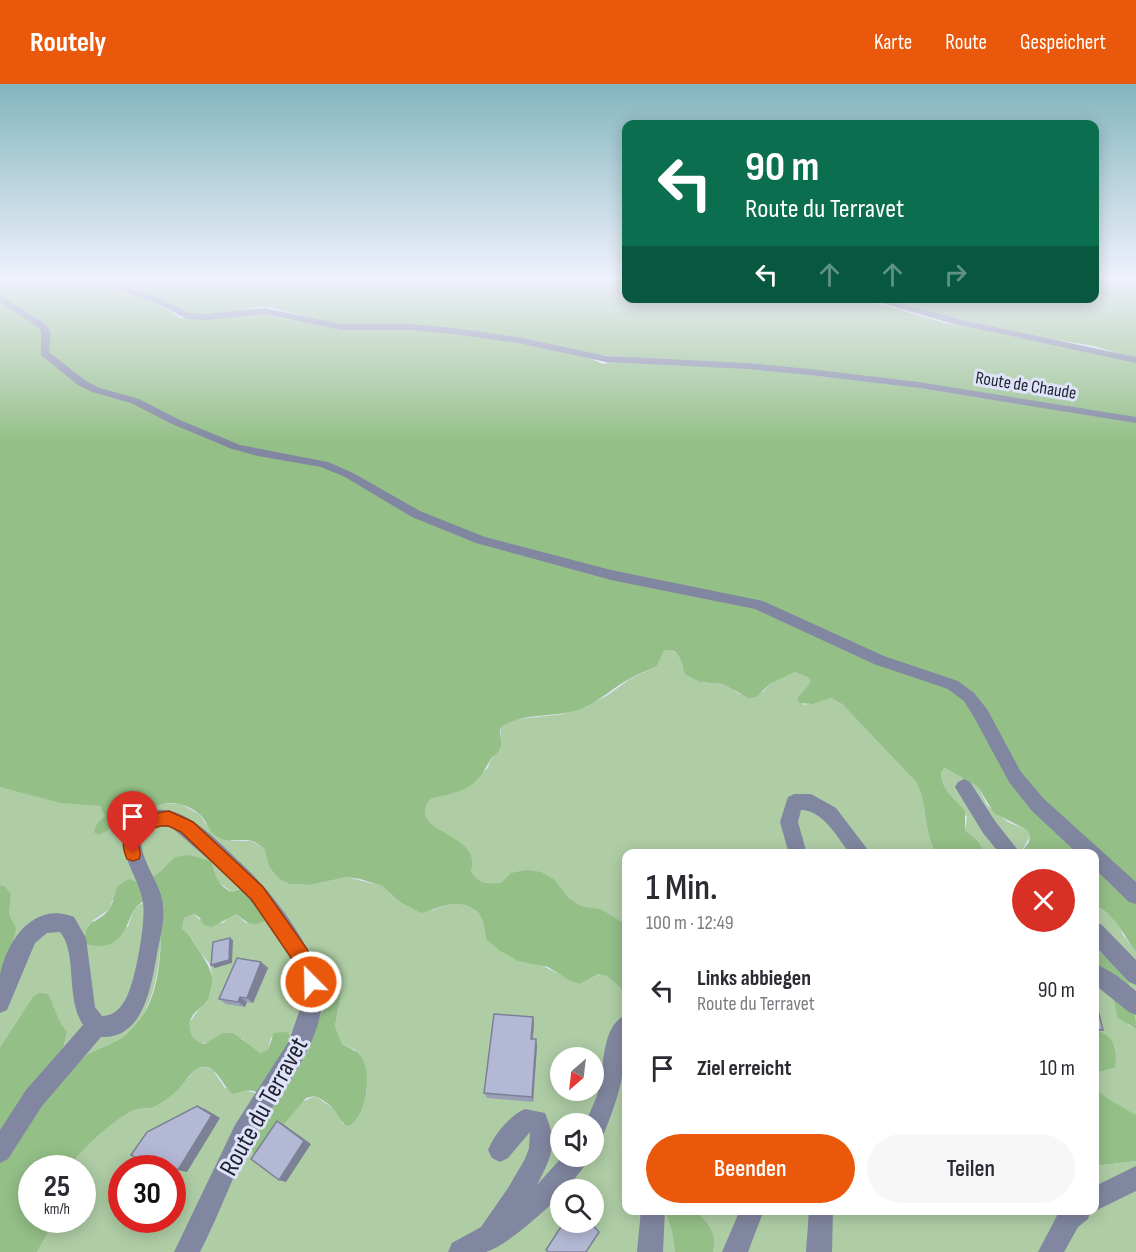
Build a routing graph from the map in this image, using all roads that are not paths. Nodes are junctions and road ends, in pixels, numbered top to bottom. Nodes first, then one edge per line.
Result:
1 (46, 335) edge
2 (479, 335) edge
3 (1018, 335) edge
4 (1136, 360) edge
5 (1136, 420) edge
6 (964, 787) dead end
7 (797, 849) edge
8 (858, 849) edge
9 (1008, 849) edge
10 (1086, 849) edge
11 (1099, 861) edge
12 (1136, 895) edge
13 (1099, 936) edge
14 (1136, 975) edge
15 (1099, 976) edge
16 (0, 1003) edge
17 (1134, 1004) edge
18 (96, 1026) junction
19 (622, 1031) edge
20 (601, 1113) edge
21 (500, 1150) dead end
22 (0, 1151) edge
23 (570, 1167) edge
24 (1136, 1178) edge
25 (1099, 1197) edge
26 (653, 1215) edge
27 (750, 1215) edge
28 (821, 1215) edge
29 (1073, 1215) edge
30 (489, 1237) junction
31 (187, 1252) edge
32 (461, 1252) edge
33 (650, 1252) edge
34 (735, 1252) edge
35 (819, 1252) edge
36 (1051, 1252) edge

1 - 10 street
2 - 5 street, Route de Chaude
3 - 4 street
6 - 9 street
7 - 8 street
11 - 12 street
13 - 14 street
15 - 17 street
16 - 18 street
18 - 22 street
18 - 31 street, Route du Terravet
19 - 20 street
21 - 30 street
23 - 30 street
24 - 25 street
26 - 33 street
27 - 34 street
28 - 35 street
29 - 36 street
30 - 32 street

